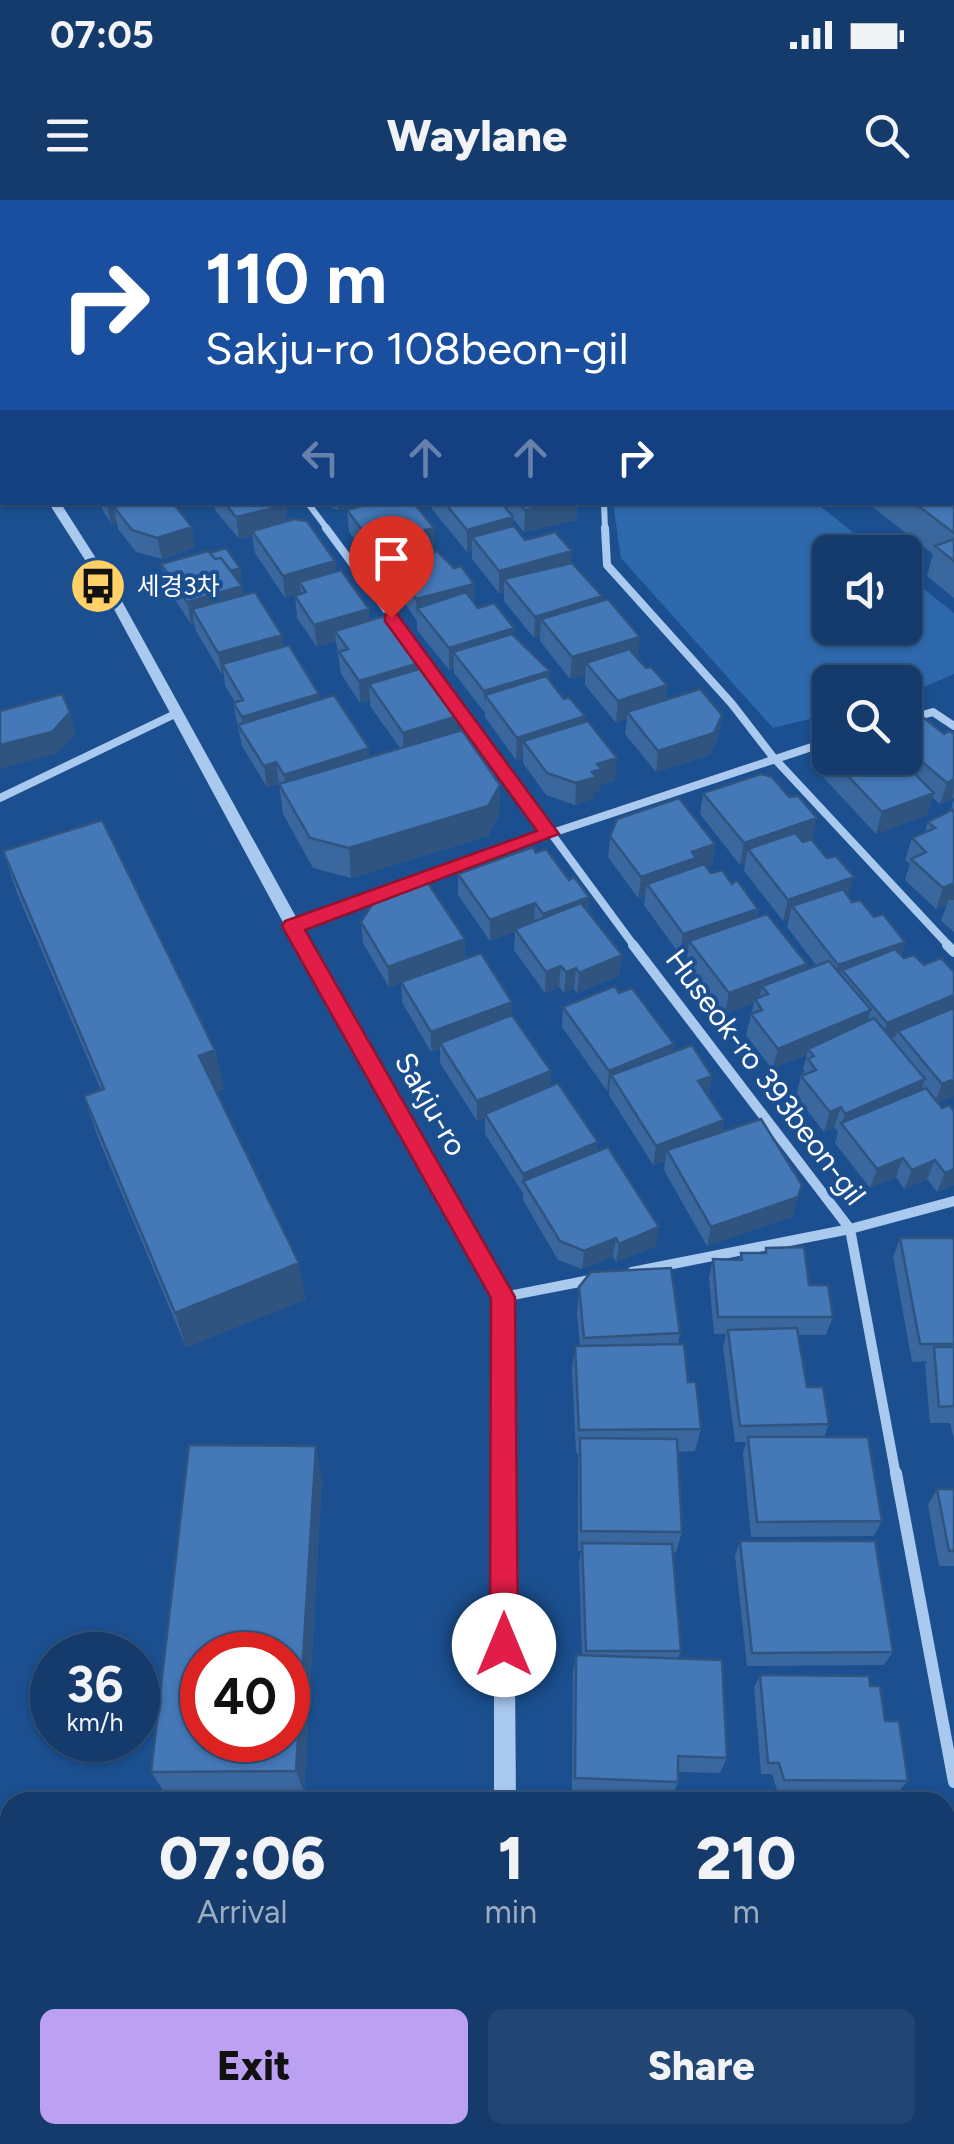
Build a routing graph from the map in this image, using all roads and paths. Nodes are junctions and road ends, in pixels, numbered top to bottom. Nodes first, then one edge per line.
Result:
1 (56, 505) edge
2 (308, 505) edge
3 (604, 505) edge
4 (177, 713) junction
5 (922, 715) edge
6 (954, 726) edge
7 (812, 746) edge
8 (773, 757) junction
9 (0, 798) edge
10 (549, 834) junction
11 (292, 926) junction
12 (954, 952) edge
13 (954, 1201) edge
14 (850, 1230) junction
15 (619, 1275) edge
16 (600, 1278) edge
17 (503, 1297) junction
18 (954, 1782) edge
19 (505, 1792) edge

1 - 4 street, Sakju-ro
2 - 10 street, Huseok-ro 393beon-gil
3 - 8 street
4 - 9 street
4 - 11 street, Sakju-ro
5 - 6 street
7 - 8 street
8 - 10 street
8 - 12 street
10 - 11 street
10 - 14 street, Huseok-ro 393beon-gil
11 - 17 street, Sakju-ro
13 - 14 street
14 - 15 street
14 - 18 street, Huseok-ro 393beon-gil
16 - 17 street
17 - 19 street, Sakju-ro

